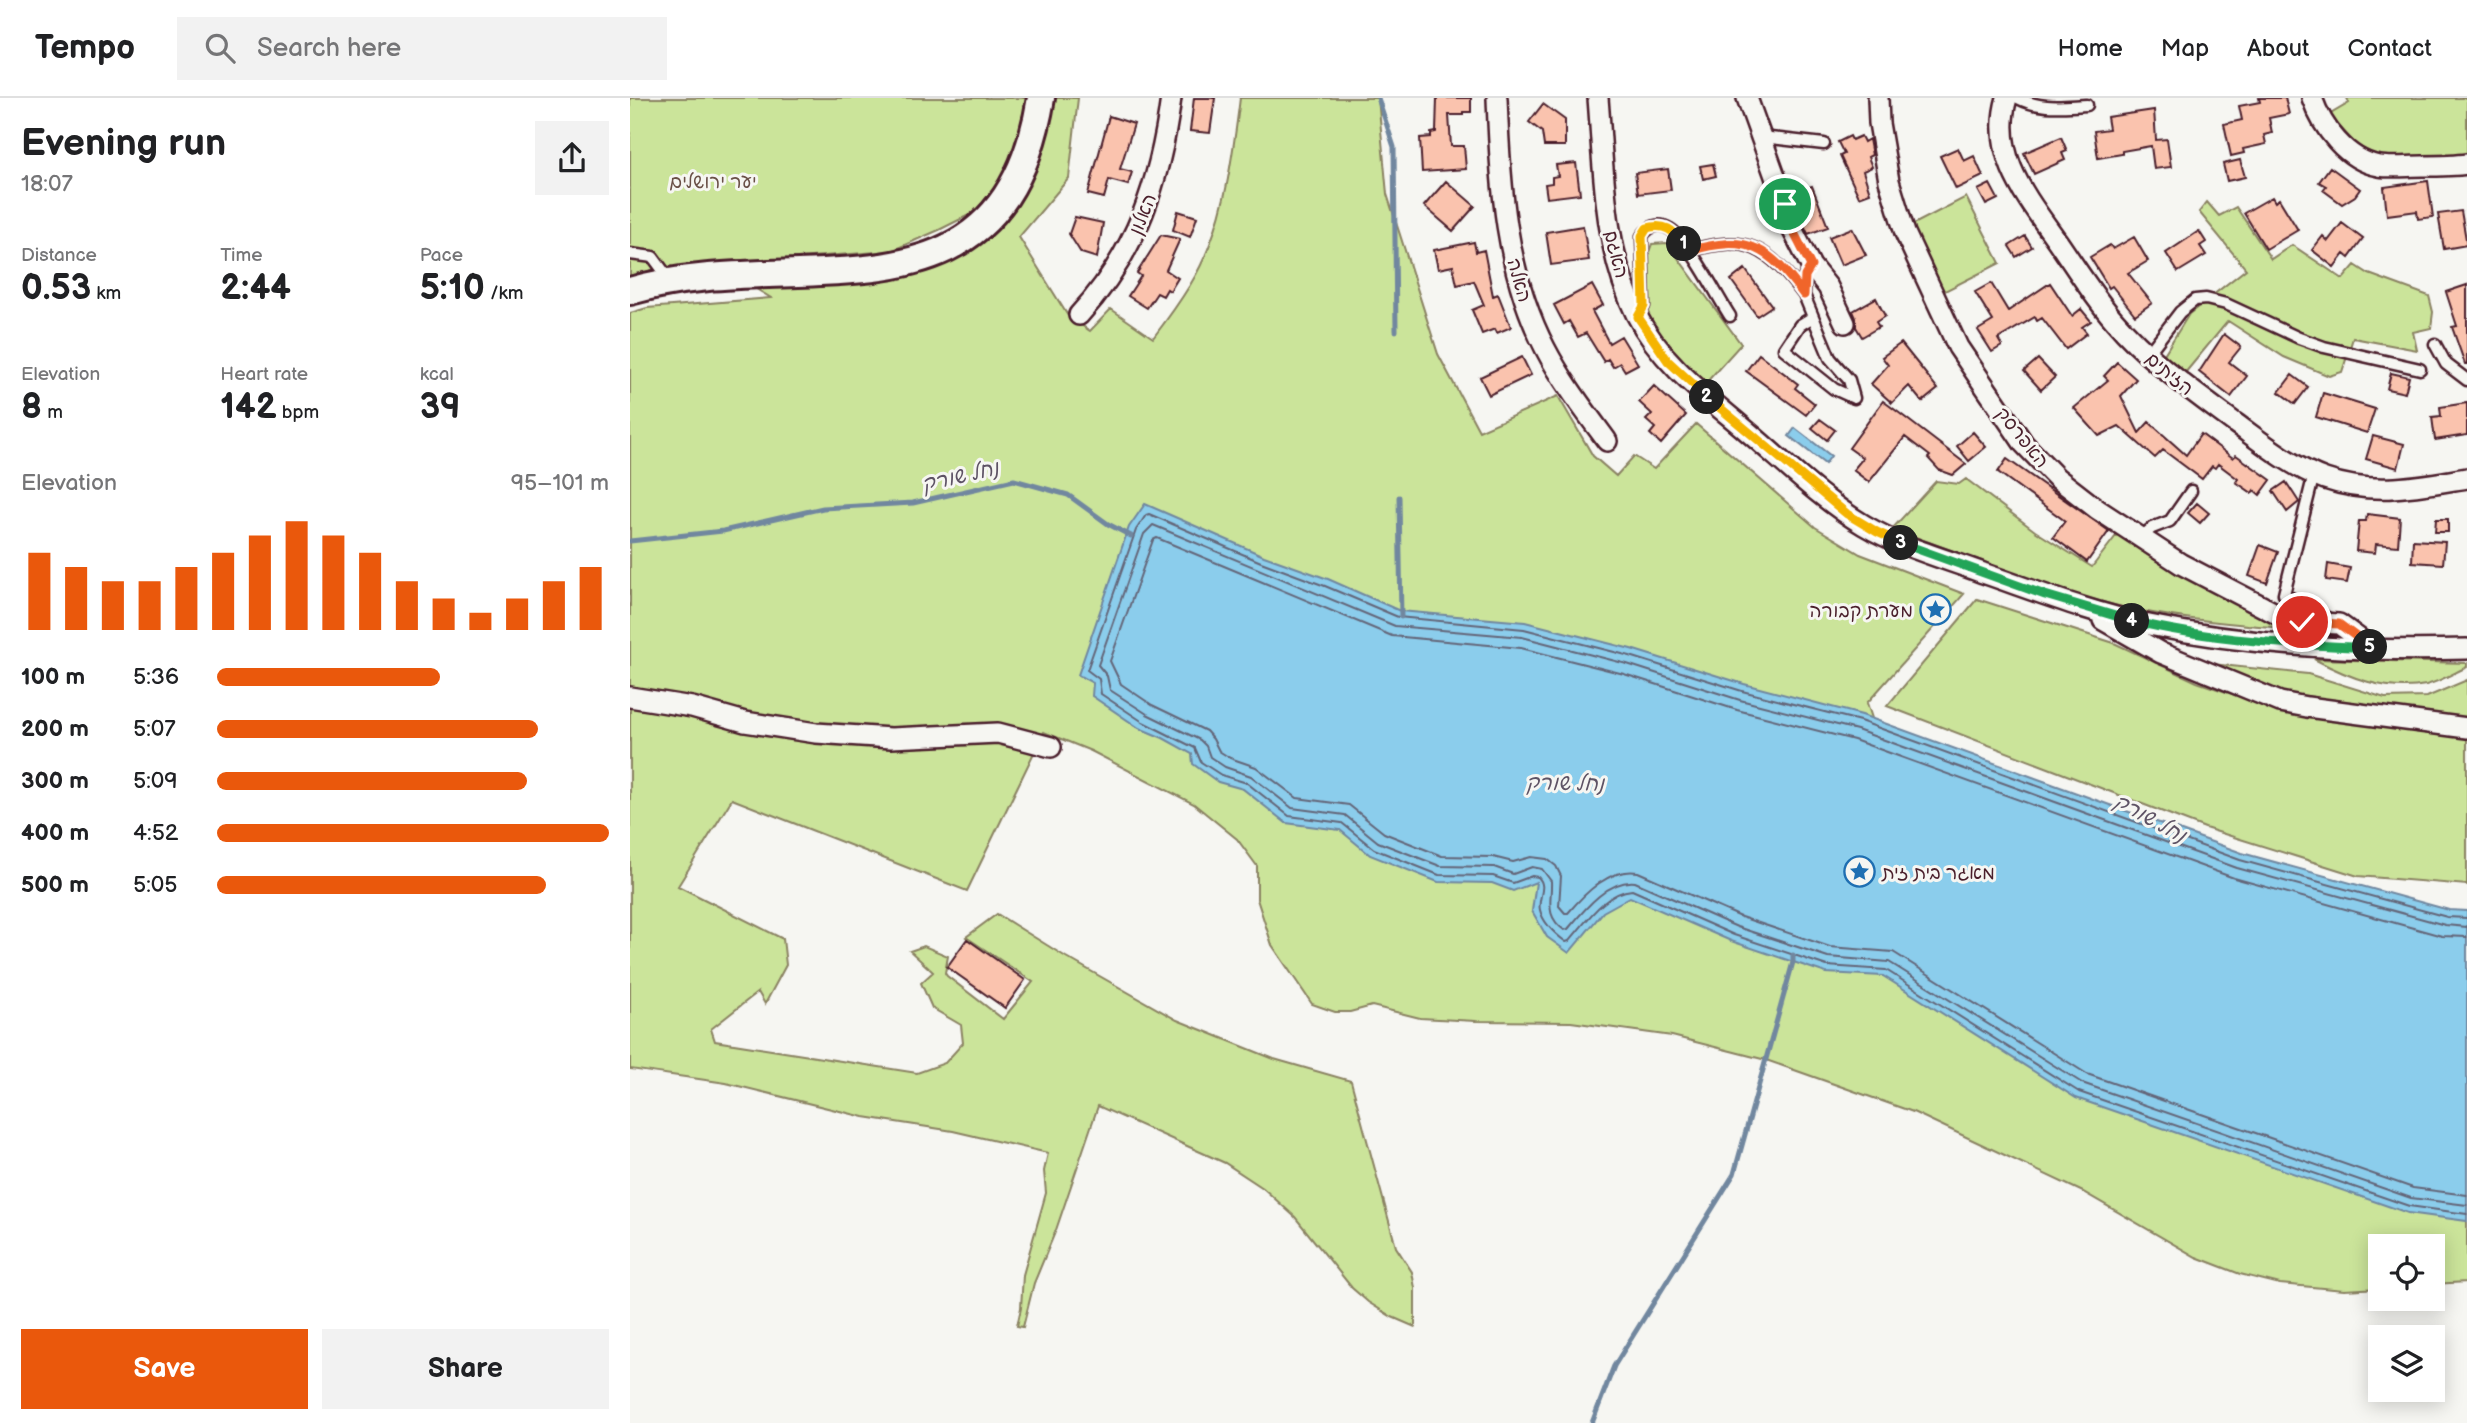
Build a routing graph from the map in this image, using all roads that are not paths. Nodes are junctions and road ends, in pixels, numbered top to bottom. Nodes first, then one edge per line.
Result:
1 (1041, 98) edge
2 (1171, 98) edge
3 (1497, 98) edge
4 (1598, 98) edge
5 (1747, 98) edge
6 (1878, 98) edge
7 (2007, 98) edge
8 (2018, 98) edge
9 (2312, 98) edge
10 (2087, 105) dead end
11 (1761, 137) junction
12 (1824, 144) dead end
13 (2467, 164) edge
14 (1689, 251) junction
15 (630, 254) edge
16 (1811, 266) junction
17 (673, 283) junction
18 (630, 291) edge
19 (1804, 295) junction
20 (1079, 314) dead end
21 (1730, 316) dead end
22 (1638, 317) junction
23 (1813, 317) junction
24 (1845, 323) dead end
25 (2435, 344) dead end
26 (2147, 355) junction
27 (2420, 369) dead end
28 (2467, 380) edge
29 (1607, 441) dead end
30 (2314, 474) junction
31 (2467, 478) edge
32 (2191, 491) dead end
33 (2140, 538) junction
34 (2088, 609) junction
35 (2339, 624) junction
36 (2372, 648) junction
37 (2467, 649) edge
38 (630, 697) edge
39 (2467, 728) edge
40 (1052, 747) dead end

1 - 17 main road
2 - 20 street, האלון
3 - 29 street, האלה
4 - 22 street, האגם
5 - 11 street
6 - 33 street, האפרסק
7 - 26 street, הזיתים
8 - 10 lane
9 - 13 street
11 - 12 lane
11 - 16 street
14 - 19 lane
14 - 21 lane
14 - 22 lane
15 - 17 lane
16 - 19 lane
16 - 24 street
17 - 18 main road
19 - 23 lane
22 - 34 street, האגם
23 - 23 lane
25 - 28 lane
26 - 27 lane
26 - 30 street, הזיתים
30 - 31 street, הזיתים
30 - 35 lane
32 - 33 lane
33 - 35 street, האפרסק
34 - 36 street, האגם
34 - 39 street
35 - 36 street
36 - 37 street, האגם
38 - 40 street

